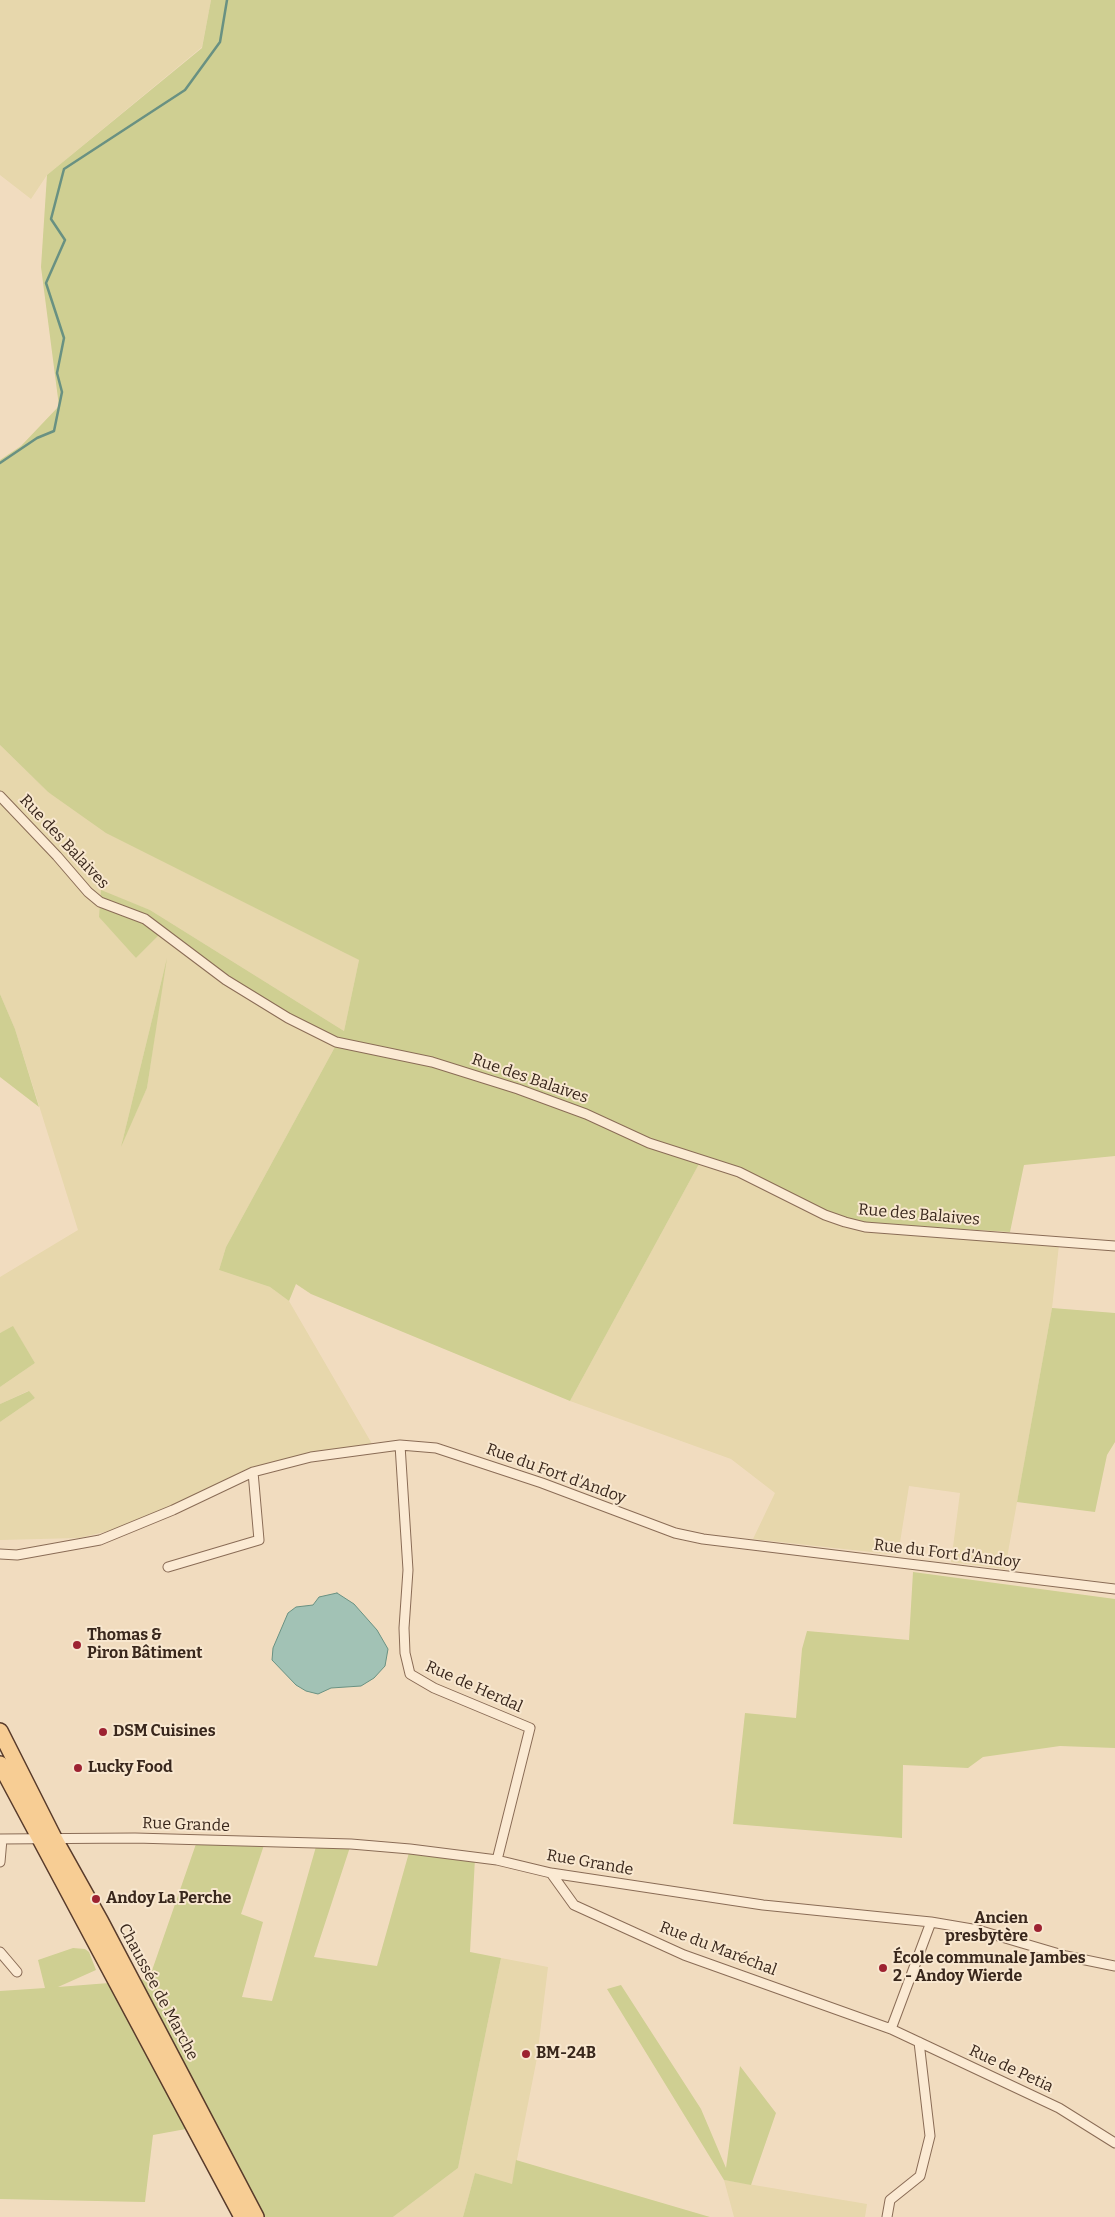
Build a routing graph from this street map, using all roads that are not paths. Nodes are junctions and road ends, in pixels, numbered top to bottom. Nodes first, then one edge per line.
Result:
1 (0, 796) edge
2 (1115, 1246) edge
3 (400, 1445) junction
4 (253, 1472) junction
5 (0, 1554) edge
6 (168, 1567) dead end
7 (1115, 1589) edge
8 (0, 1731) edge
9 (0, 1764) edge
10 (48, 1838) junction
11 (1, 1839) edge
12 (497, 1860) junction
13 (0, 1862) edge
14 (552, 1872) junction
15 (931, 1922) junction
16 (0, 1952) edge
17 (1115, 1966) edge
18 (17, 1972) dead end
19 (892, 2029) junction
20 (919, 2042) junction
21 (1115, 2143) edge
22 (242, 2217) edge
23 (256, 2217) edge
24 (887, 2217) edge

1 - 2 street, Rue des Balaives
3 - 4 street, Rue du Fort d'Andoy
3 - 7 street, Rue du Fort d'Andoy
3 - 12 street, Rue de Herdal
4 - 5 street, Rue du Fort d'Andoy
4 - 6 street
8 - 10 main road, Chaussée de Marche
9 - 10 main road, Chaussée de Marche
10 - 11 street, Rue Grande
10 - 12 street, Rue Grande
10 - 22 main road, Chaussée de Marche
10 - 23 main road, Chaussée de Marche
11 - 13 street
12 - 14 street, Rue Grande
14 - 15 street, Rue Grande
14 - 19 street, Rue du Maréchal
15 - 17 street, Rue Grande
15 - 19 street
16 - 18 street
19 - 20 street, Rue de Petia
20 - 21 street, Rue de Petia
20 - 24 street

